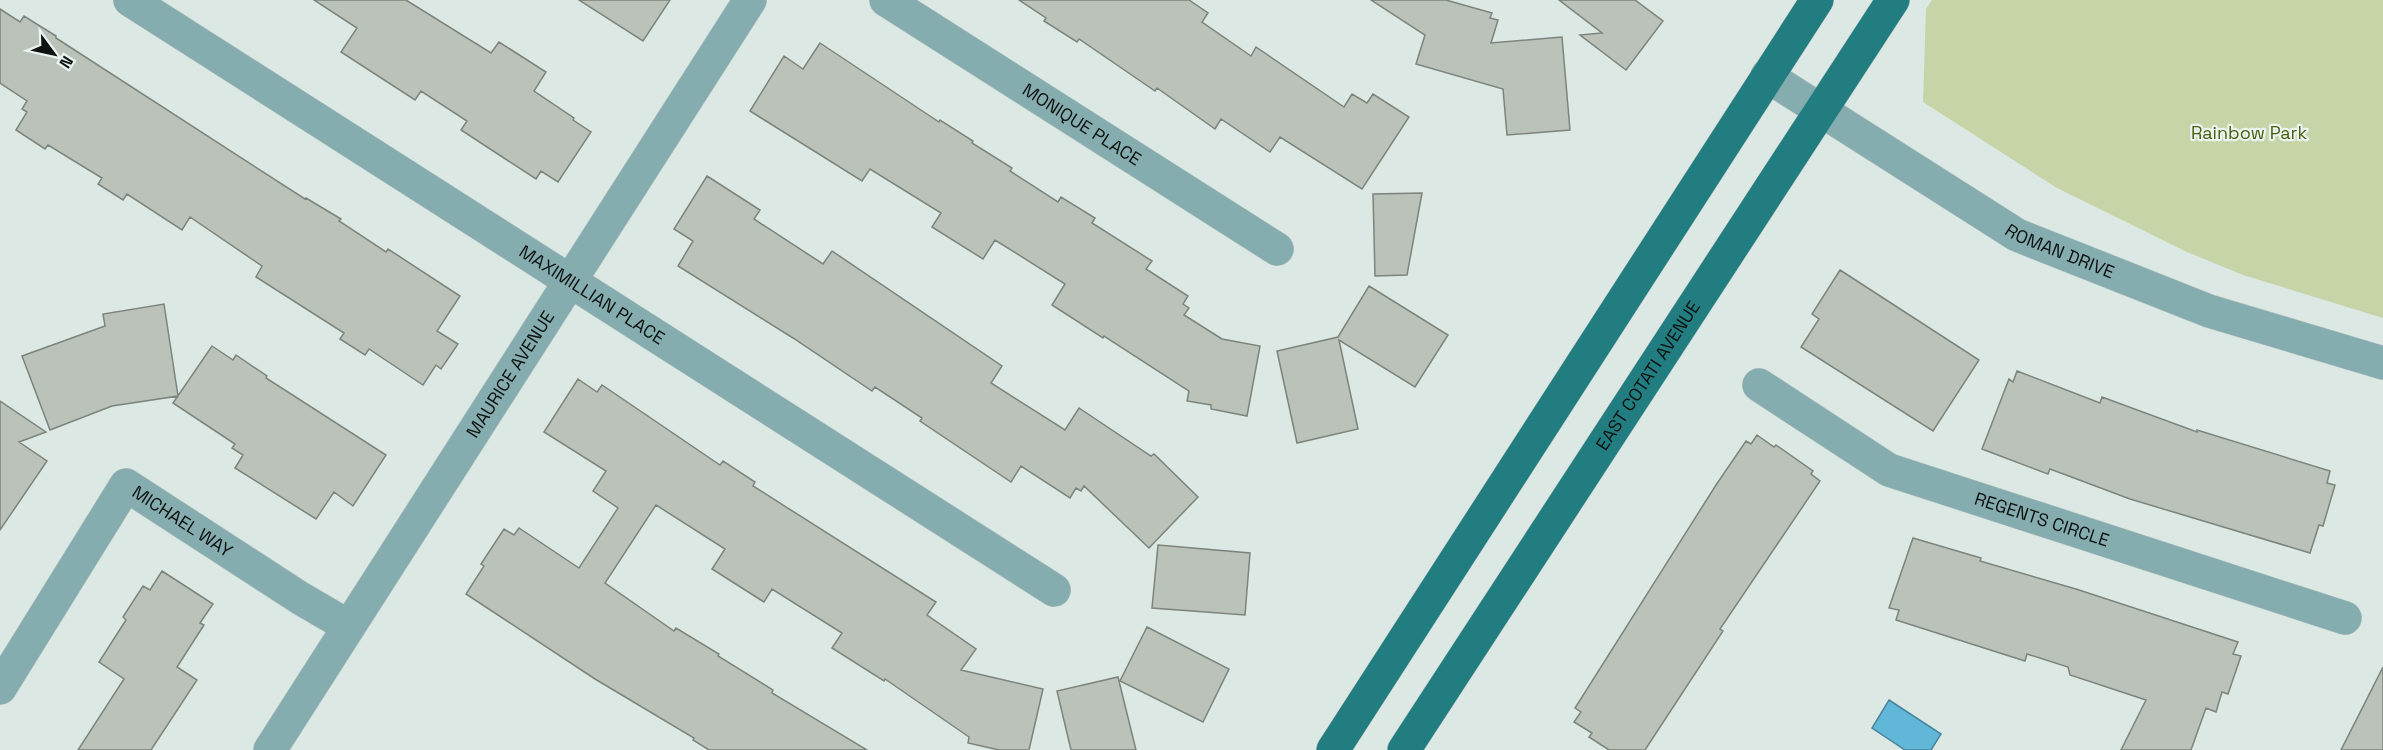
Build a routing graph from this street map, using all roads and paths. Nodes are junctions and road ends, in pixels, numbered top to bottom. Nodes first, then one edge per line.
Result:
1 (130, 0) edge
2 (750, 0) edge
3 (886, 0) edge
4 (1817, 0) edge
5 (1893, 0) edge
6 (1767, 76) junction
7 (1821, 110) junction
8 (1277, 249) dead end
9 (570, 281) junction
10 (2383, 363) edge
11 (1759, 385) dead end
12 (1054, 590) dead end
13 (2345, 618) dead end
14 (348, 626) junction
15 (0, 688) edge
16 (270, 750) edge
17 (1333, 750) edge
18 (1404, 750) edge

1 - 9 street, MAXIMILLIAN PLACE
2 - 9 street, MAURICE AVENUE
3 - 8 street, MONIQUE PLACE
4 - 6 main road
5 - 7 main road, EAST COTATI AVENUE
6 - 7 street, ROMAN DRIVE
6 - 17 main road
7 - 10 street, ROMAN DRIVE
7 - 18 main road, EAST COTATI AVENUE
9 - 12 street, MAXIMILLIAN PLACE
9 - 14 street, MAURICE AVENUE
11 - 13 street, REGENTS CIRCLE
14 - 15 street, MICHAEL WAY
14 - 16 street, MAURICE AVENUE

